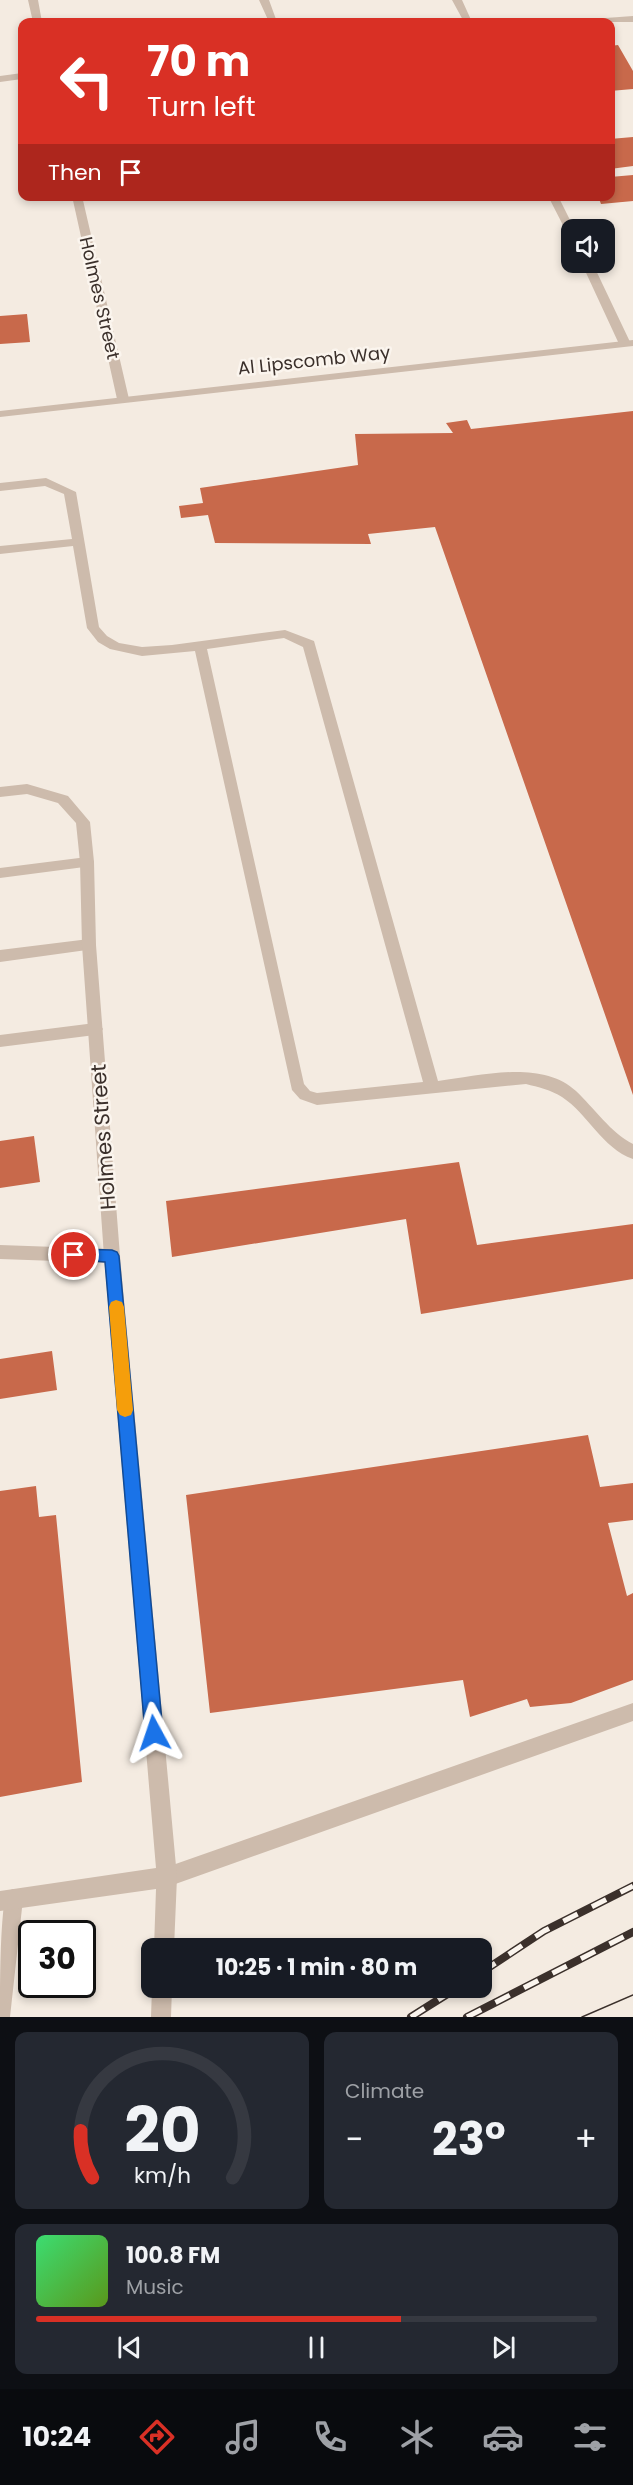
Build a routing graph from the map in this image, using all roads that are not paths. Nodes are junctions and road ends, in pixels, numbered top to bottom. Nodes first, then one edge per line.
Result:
1 (33, 0) edge
2 (264, 0) edge
3 (457, 0) edge
4 (37, 18) edge
5 (271, 18) edge
6 (466, 18) edge
7 (633, 19) edge
8 (615, 20) edge
9 (18, 77) edge
10 (0, 79) edge
11 (78, 201) edge
12 (556, 201) edge
13 (565, 219) edge
14 (592, 273) edge
15 (629, 344) edge
16 (123, 399) junction
17 (0, 414) edge
18 (0, 487) edge
19 (77, 542) junction
20 (0, 550) edge
21 (200, 646) junction
22 (0, 792) edge
23 (87, 862) junction
24 (0, 873) edge
25 (89, 945) junction
26 (0, 956) edge
27 (95, 1029) junction
28 (0, 1041) edge
29 (432, 1086) junction
30 (633, 1152) edge
31 (0, 1252) edge
32 (112, 1256) junction
33 (633, 1712) edge
34 (166, 1877) junction
35 (7, 1900) edge
36 (164, 1938) edge
37 (162, 1998) edge
38 (0, 2017) edge
39 (161, 2017) edge

1 - 4 street
2 - 5 street
3 - 6 street
7 - 8 street
9 - 10 street
11 - 16 street, Holmes Street
12 - 13 street
14 - 15 street
15 - 16 street, Al Lipscomb Way
16 - 17 street, Al Lipscomb Way
18 - 19 street
19 - 20 street
19 - 21 street
21 - 29 street
21 - 29 street
22 - 23 street, Holmes Street
23 - 24 street
23 - 25 street, Holmes Street
25 - 26 street
25 - 27 street, Holmes Street
27 - 28 street
27 - 32 street, Holmes Street
29 - 30 street
31 - 32 street
32 - 34 street, Holmes Street
33 - 34 street
34 - 35 street
34 - 36 street, Holmes Street
35 - 38 street
37 - 39 street

